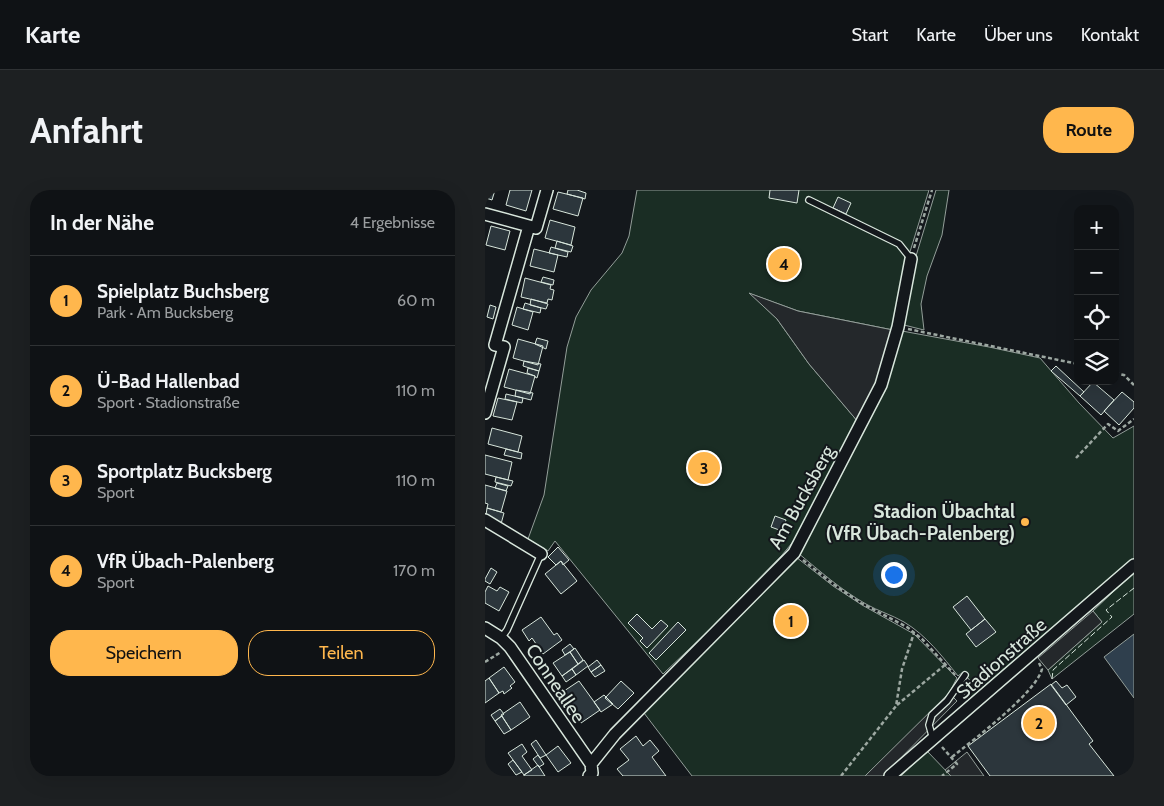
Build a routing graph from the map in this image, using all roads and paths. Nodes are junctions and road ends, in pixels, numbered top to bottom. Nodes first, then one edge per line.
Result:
1 (547, 190) edge
2 (932, 190) edge
3 (809, 200) dead end
4 (485, 214) edge
5 (529, 226) junction
6 (911, 259) junction
7 (898, 327) junction
8 (490, 344) edge
9 (1074, 363) edge
10 (1119, 374) edge
11 (1134, 385) edge
12 (485, 413) edge
13 (1134, 419) edge
14 (1076, 458) dead end
15 (485, 520) edge
16 (794, 553) junction
17 (541, 554) joint
18 (1134, 565) edge
19 (485, 628) edge
20 (915, 633) junction
21 (501, 638) junction
22 (511, 647) junction
23 (1031, 654) junction
24 (485, 662) edge
25 (965, 675) dead end
26 (896, 706) junction
27 (933, 739) junction
28 (948, 754) dead end
29 (952, 758) junction
30 (590, 770) edge
31 (841, 776) edge
32 (890, 776) edge
33 (942, 776) edge

1 - 5 street
2 - 6 path
3 - 6 lane
4 - 5 street
5 - 8 street
6 - 7 street, Am Bucksberg
7 - 9 path
7 - 16 street, Am Bucksberg
8 - 12 street
10 - 11 path
13 - 14 path
15 - 17 street
16 - 20 path
16 - 30 street, Am Bucksberg
17 - 21 lane
18 - 23 street, Stadionstraße
19 - 21 street, Conneallee
20 - 26 path
20 - 26 path
21 - 22 street, Conneallee
22 - 24 path
22 - 30 street, Conneallee
23 - 27 street, Stadionstraße
23 - 29 path
25 - 27 lane
26 - 31 path
27 - 32 street, Stadionstraße
28 - 29 path
29 - 33 path

